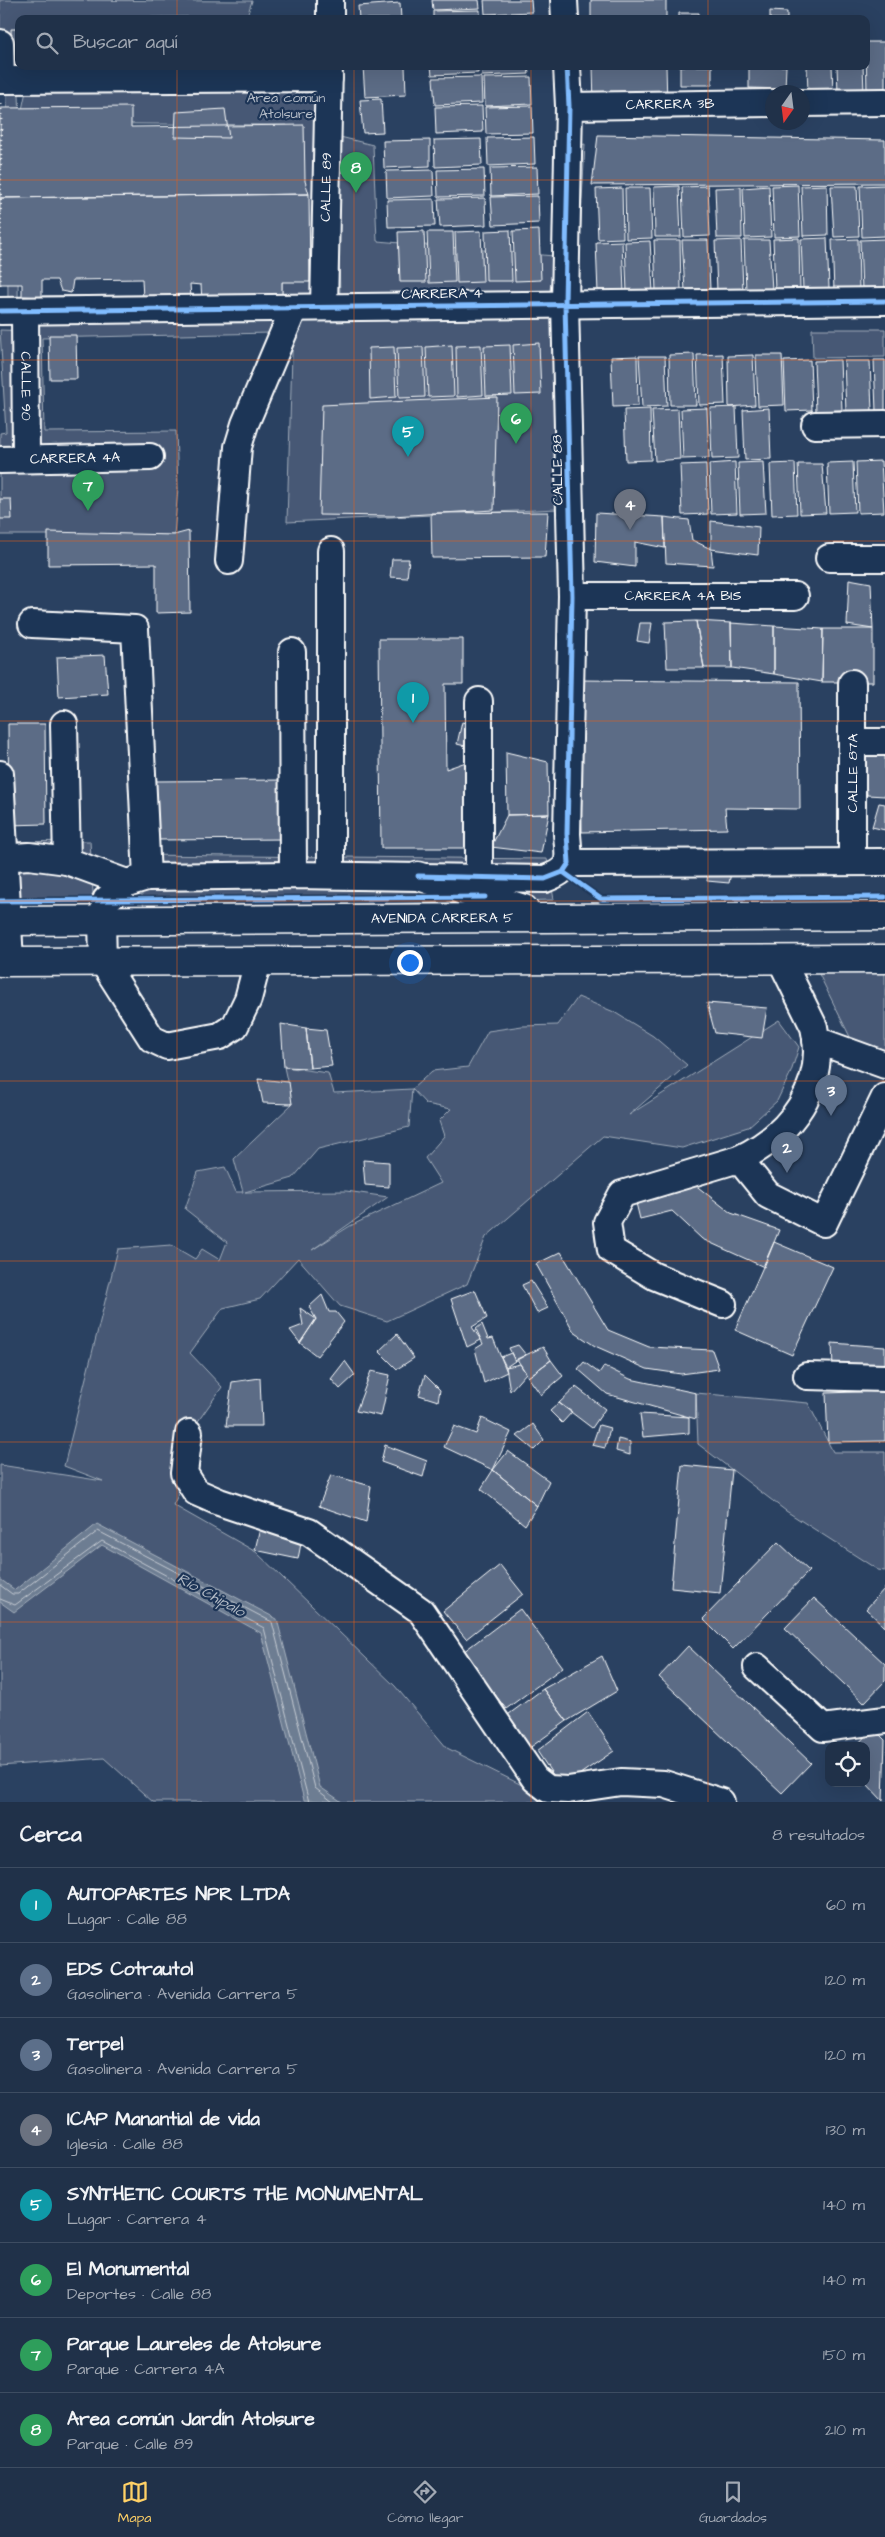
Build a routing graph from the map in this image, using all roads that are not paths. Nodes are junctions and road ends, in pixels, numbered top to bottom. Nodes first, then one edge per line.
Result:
1 (330, 0) edge
2 (564, 0) edge
3 (330, 15) edge
4 (565, 15) edge
5 (0, 43) edge
6 (567, 70) edge
7 (329, 72) edge
8 (1, 80) edge
9 (885, 102) edge
10 (810, 103) edge
11 (765, 104) edge
12 (569, 106) junction
13 (885, 301) edge
14 (565, 303) junction
15 (324, 307) junction
16 (294, 308) junction
17 (8, 311) edge
18 (885, 424) edge
19 (815, 425) dead end
20 (150, 457) dead end
21 (26, 459) junction
22 (0, 460) edge
23 (331, 551) dead end
24 (829, 558) dead end
25 (885, 558) edge
26 (229, 561) dead end
27 (572, 596) junction
28 (795, 596) dead end
29 (32, 624) dead end
30 (292, 652) dead end
31 (852, 683) dead end
32 (479, 701) dead end
33 (64, 724) dead end
34 (853, 742) junction
35 (885, 742) edge
36 (0, 774) edge
37 (2, 858) edge
38 (67, 861) junction
39 (852, 862) junction
40 (885, 862) edge
41 (566, 867) junction
42 (293, 874) junction
43 (331, 876) junction
44 (418, 876) junction
45 (479, 877) junction
46 (137, 880) junction
47 (885, 916) edge
48 (547, 917) junction
49 (102, 920) junction
50 (4, 921) edge
51 (885, 959) edge
52 (781, 960) junction
53 (258, 961) junction
54 (5, 962) edge
55 (103, 962) junction
56 (816, 1040) junction
57 (885, 1065) edge
58 (885, 1097) edge
59 (739, 1159) junction
60 (723, 1304) dead end
61 (807, 1376) dead end
62 (885, 1378) edge
63 (189, 1433) dead end
64 (757, 1666) dead end
65 (885, 1720) edge
66 (721, 1802) edge

1 - 3 street
2 - 4 street
5 - 8 street
6 - 12 street, CALLE 88
7 - 8 street
7 - 15 street, CALLE 89
9 - 10 street
11 - 12 street, CARRERA 3B
12 - 14 street, CALLE 88
13 - 14 street, CARRERA 4
14 - 15 street, CARRERA 4
14 - 27 street, CALLE 88
15 - 16 street, CARRERA 4
16 - 17 street, CARRERA 4
16 - 26 street
17 - 21 street, CALLE 90
18 - 19 street
20 - 21 street, CARRERA 4A
21 - 22 street, CARRERA 4A
23 - 43 street
24 - 25 street
27 - 28 street, CARRERA 4A BIS
27 - 41 street, CALLE 88
29 - 46 street
30 - 42 street
31 - 34 street, CALLE 87A
32 - 45 street
33 - 38 street
34 - 35 street
34 - 39 street, CALLE 87A
36 - 37 street
37 - 38 street
37 - 50 street
38 - 46 street
39 - 40 street
39 - 41 street
41 - 45 street
42 - 43 street
42 - 46 street
43 - 44 street
44 - 45 street
44 - 48 main road
46 - 49 street
47 - 48 main road, AVENIDA CARRERA 5
48 - 49 main road, AVENIDA CARRERA 5
49 - 50 main road, AVENIDA CARRERA 5
49 - 55 street
50 - 54 street
51 - 52 main road
52 - 53 main road
52 - 56 street
53 - 55 main road
53 - 55 street
54 - 55 main road
56 - 57 street
56 - 59 street
58 - 59 street
59 - 60 street
61 - 62 street
63 - 66 street
64 - 65 street

